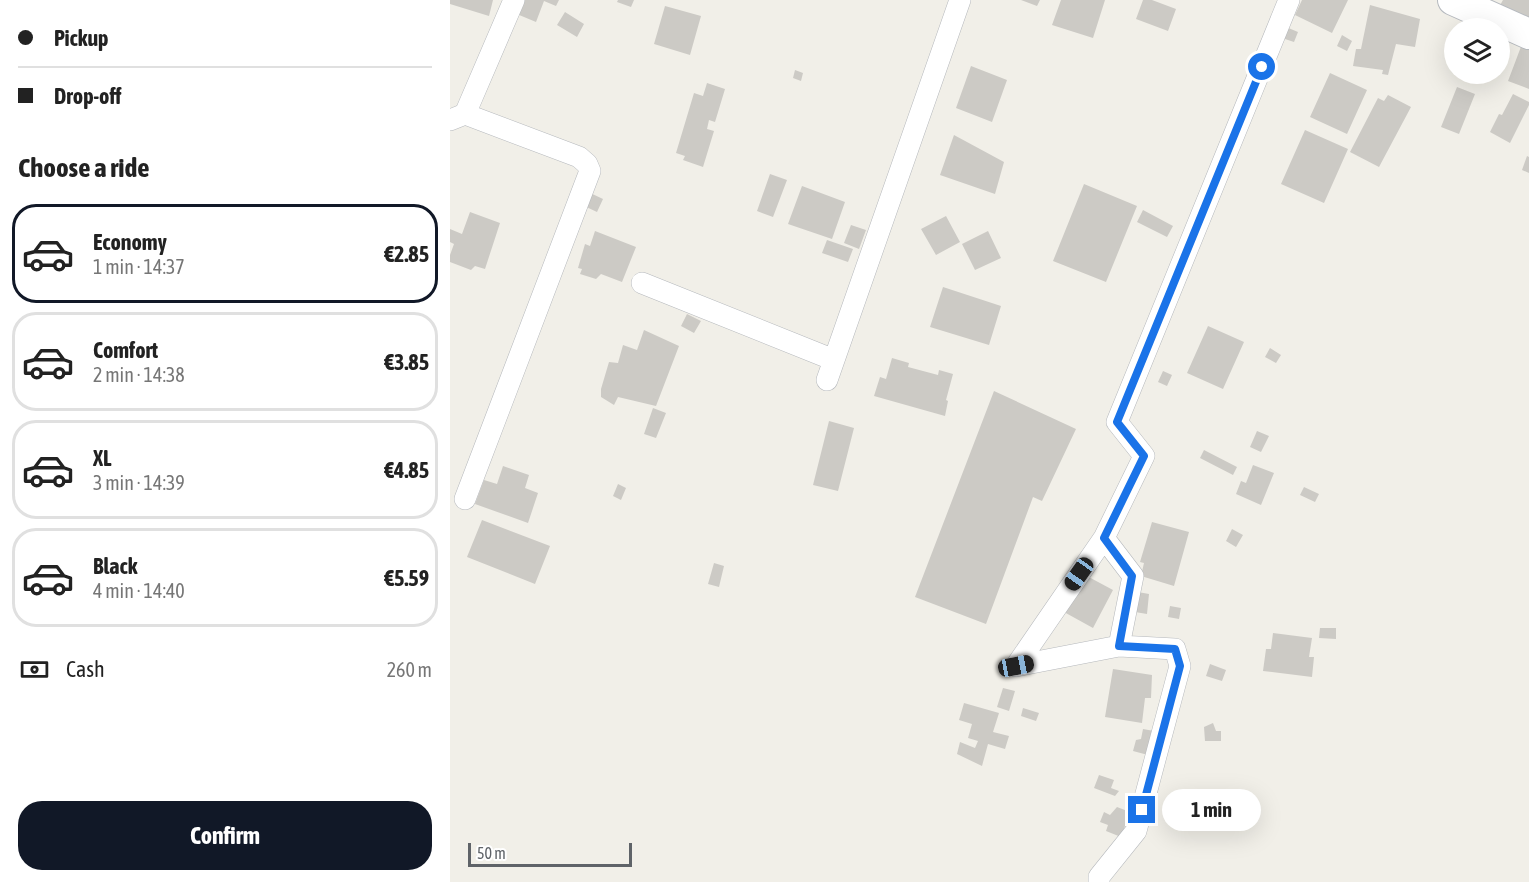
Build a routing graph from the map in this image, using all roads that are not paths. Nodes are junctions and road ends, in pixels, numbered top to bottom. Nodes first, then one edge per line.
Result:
1 (514, 0) edge
2 (960, 0) edge
3 (1289, 0) edge
4 (1454, 0) edge
5 (1529, 34) edge
6 (458, 117) edge
7 (642, 283) dead end
8 (834, 360) junction
9 (827, 380) dead end
10 (465, 499) dead end
11 (1104, 538) junction
12 (1119, 646) junction
13 (1099, 882) edge

1 - 6 street
2 - 8 street
3 - 11 street
4 - 5 street
6 - 10 street
7 - 8 street
8 - 9 street
11 - 12 street
11 - 12 street
12 - 13 street

